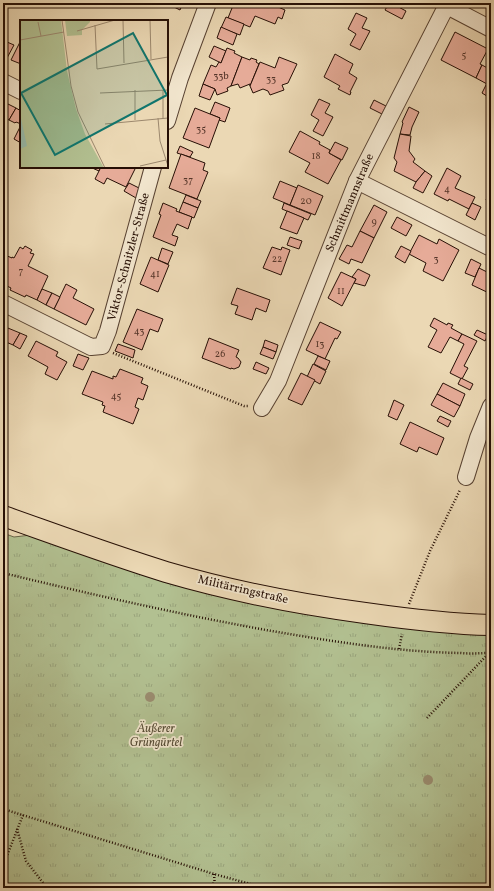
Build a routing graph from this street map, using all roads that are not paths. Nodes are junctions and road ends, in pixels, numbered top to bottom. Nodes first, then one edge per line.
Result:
1 (208, 3) edge
2 (448, 4) edge
3 (491, 29) edge
4 (3, 82) edge
5 (20, 90) edge
6 (168, 118) edge
7 (153, 168) edge
8 (356, 181) junction
9 (491, 248) edge
10 (3, 303) edge
11 (491, 406) edge
12 (262, 408) road end
13 (466, 476) road end
14 (3, 516) edge
15 (491, 625) edge

1 - 6 street
2 - 3 street
2 - 8 street, Schmittmannstraße
4 - 5 street
7 - 10 street, Viktor-Schnitzler-Straße
8 - 9 street
8 - 12 street, Schmittmannstraße
11 - 13 street
14 - 15 main road, Militärringstraße

